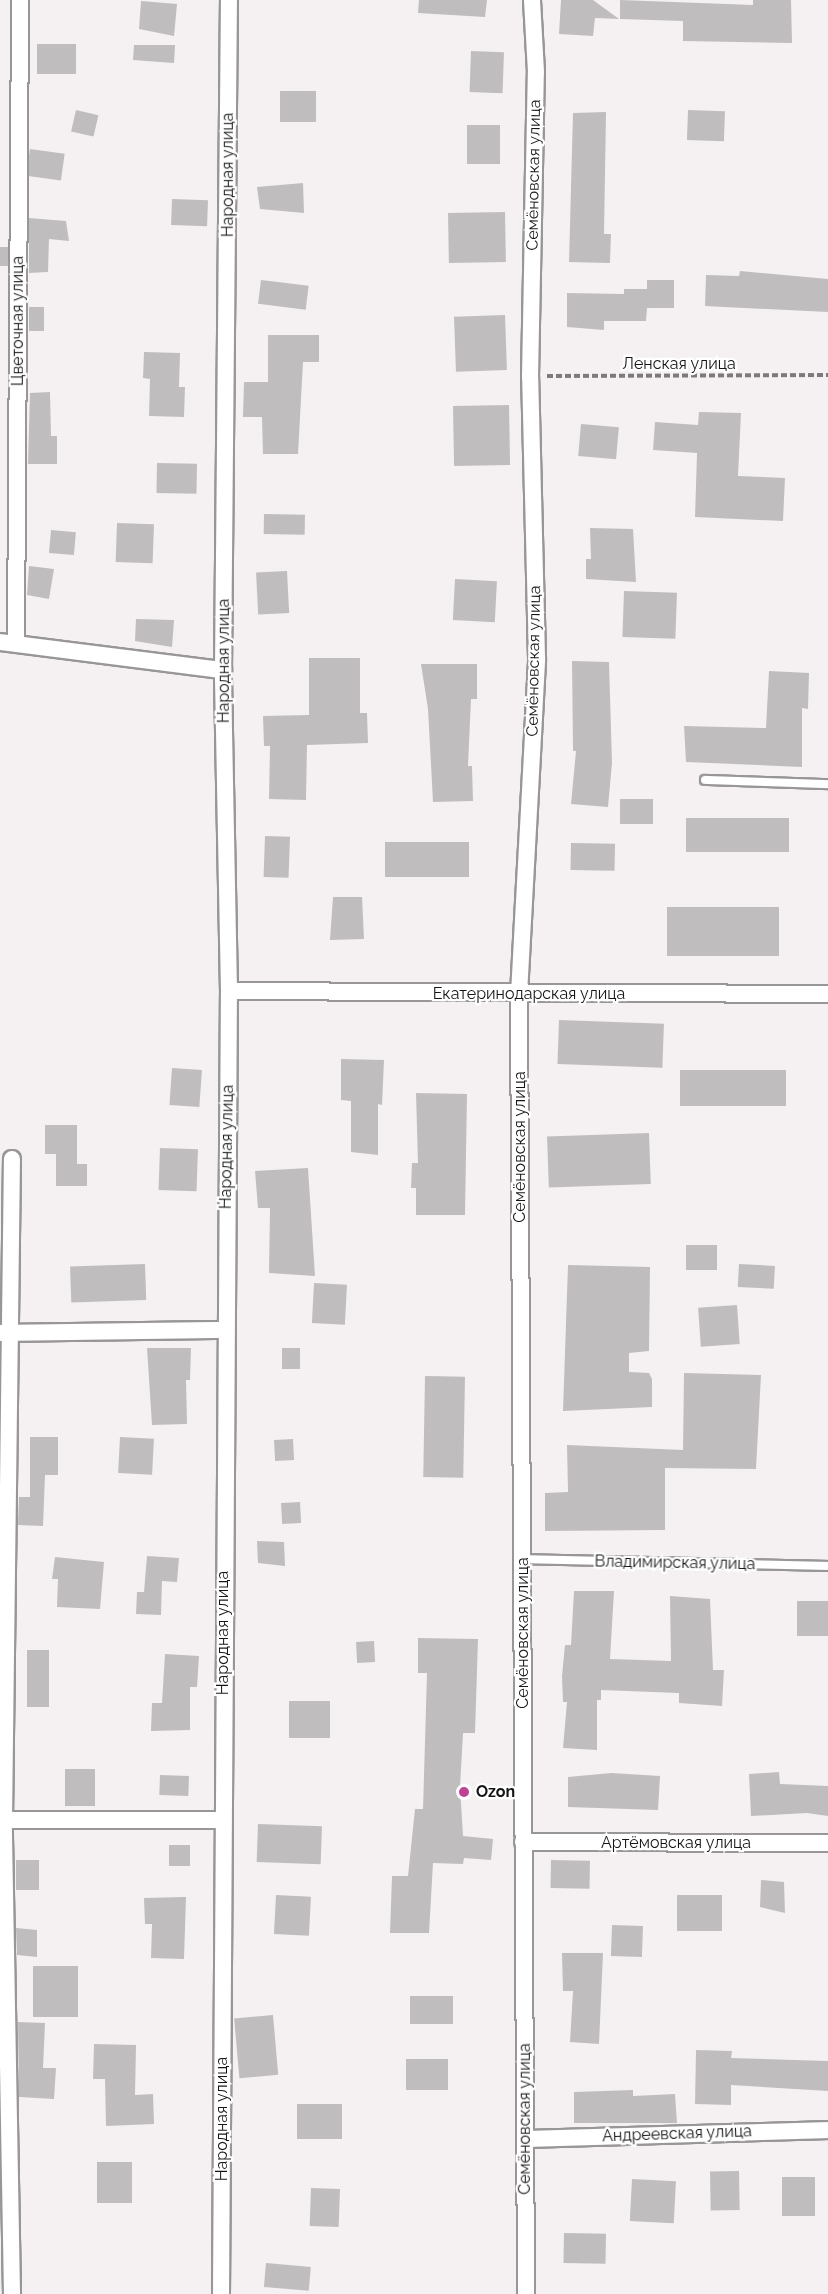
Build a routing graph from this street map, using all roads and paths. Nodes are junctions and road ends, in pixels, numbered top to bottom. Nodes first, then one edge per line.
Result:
1 (20, 0) edge
2 (229, 0) edge
3 (532, 0) edge
4 (828, 375) edge
5 (530, 376) junction
6 (8, 642) edge
7 (223, 670) junction
8 (705, 780) dead end
9 (828, 784) edge
10 (229, 991) junction
11 (519, 994) junction
12 (828, 994) edge
13 (12, 1159) dead end
14 (225, 1330) junction
15 (5, 1333) edge
16 (522, 1559) junction
17 (828, 1566) edge
18 (2, 1820) edge
19 (222, 1820) junction
20 (523, 1842) junction
21 (828, 1843) edge
22 (828, 2130) edge
23 (526, 2139) junction
24 (12, 2294) edge
25 (221, 2294) edge
26 (526, 2294) edge

1 - 6 street, Цветочная улица
2 - 7 street, Народная улица
3 - 5 street, Семёновская улица
4 - 5 path, Ленская улица
5 - 11 street, Семёновская улица
6 - 7 street
7 - 10 street, Народная улица
8 - 9 lane
10 - 11 street, Екатеринодарская улица
10 - 14 street, Народная улица
11 - 12 street, Екатеринодарская улица
11 - 16 street, Семёновская улица
13 - 15 street
14 - 15 street
14 - 19 street, Народная улица
15 - 18 street
16 - 17 lane, Владимирская улица
16 - 20 street, Семёновская улица
18 - 19 street
18 - 24 street
19 - 25 street, Народная улица
20 - 21 street, Артёмовская улица
20 - 23 street, Семёновская улица
22 - 23 street, Андреевская улица
23 - 26 street, Семёновская улица

